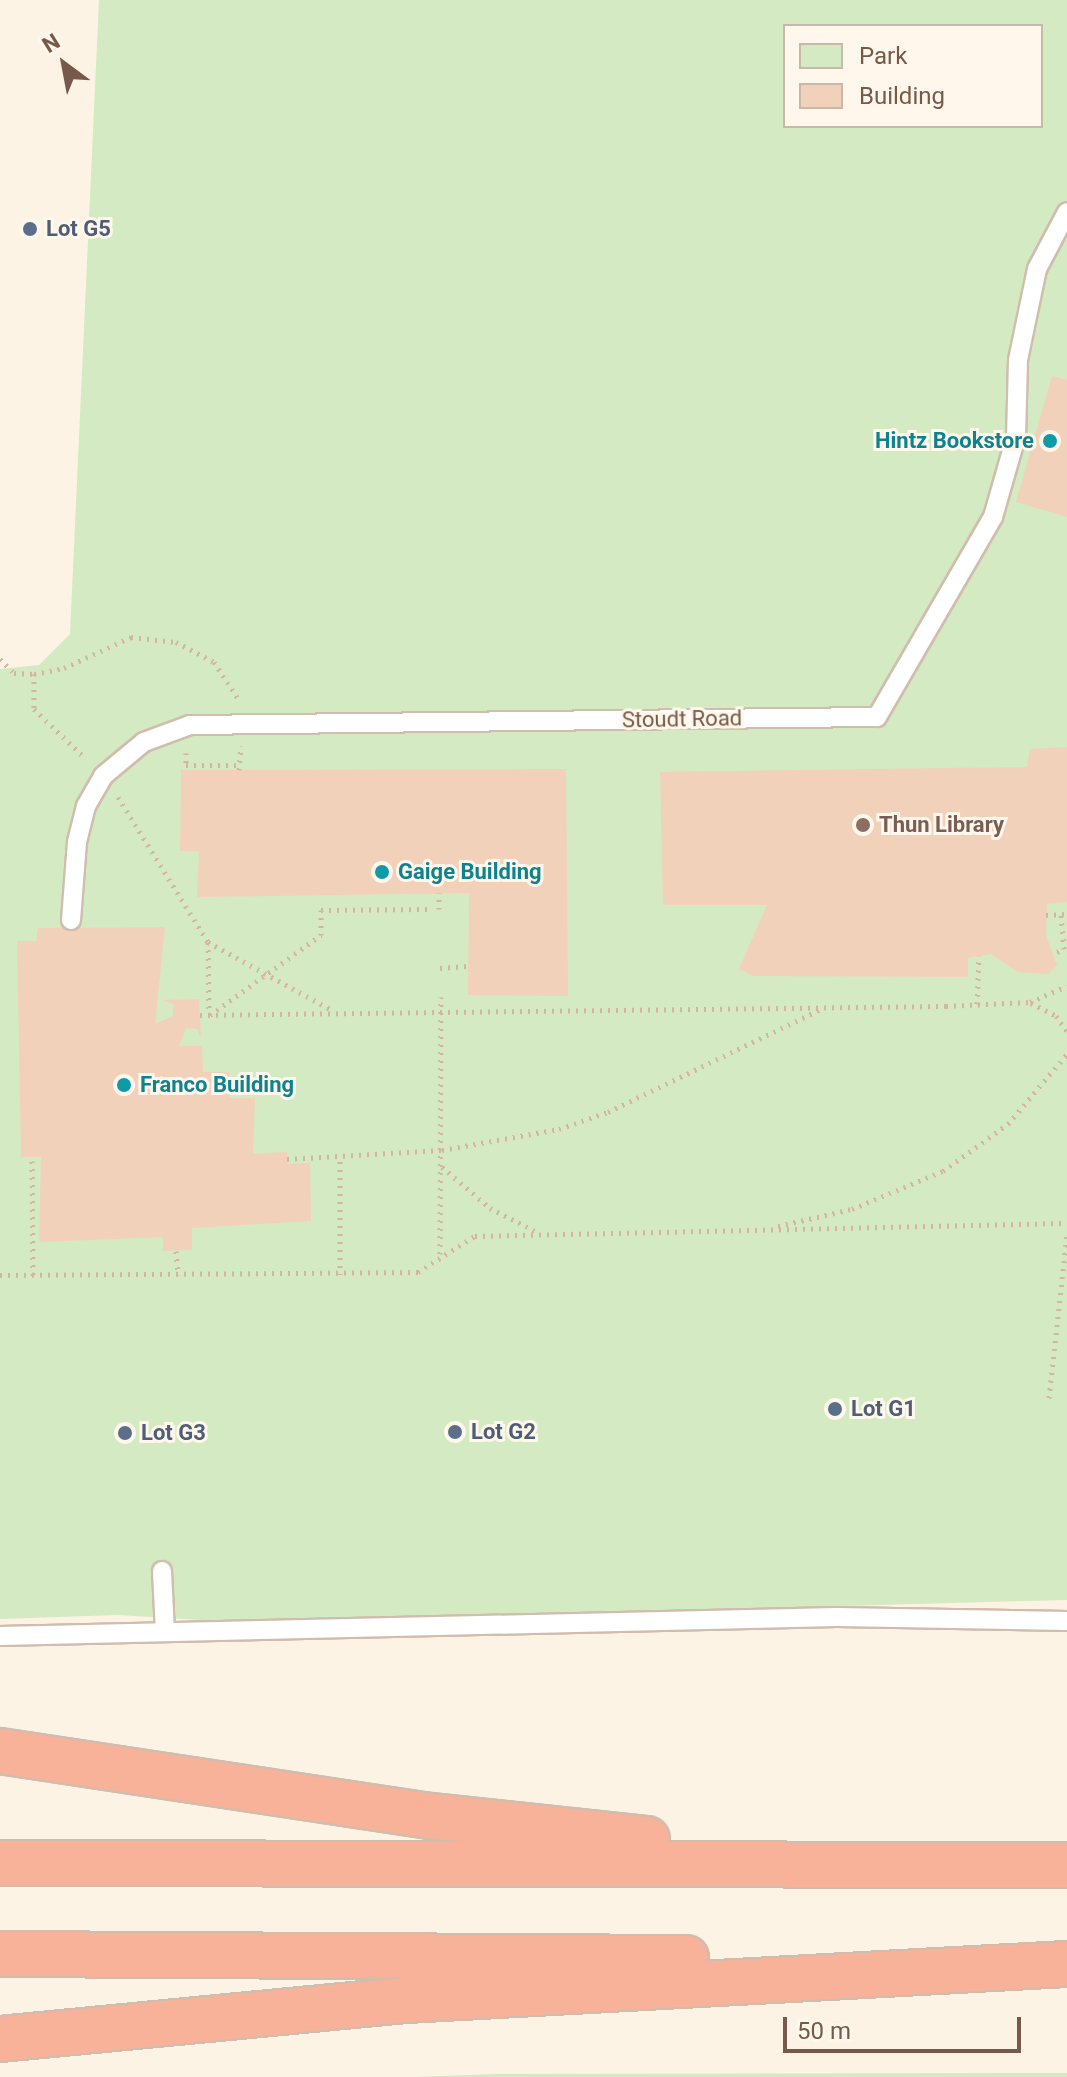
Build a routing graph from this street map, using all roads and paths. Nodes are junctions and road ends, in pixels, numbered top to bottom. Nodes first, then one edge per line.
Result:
1 (1067, 212) edge
2 (0, 659) edge
3 (242, 731) junction
4 (228, 742) dead end
5 (240, 748) dead end
6 (200, 749) dead end
7 (439, 893) dead end
8 (428, 909) dead end
9 (439, 909) dead end
10 (1064, 914) edge
11 (1046, 915) dead end
12 (71, 920) dead end
13 (1057, 952) dead end
14 (979, 956) dead end
15 (468, 966) dead end
16 (440, 968) dead end
17 (264, 976) junction
18 (1067, 986) edge
19 (441, 997) dead end
20 (1030, 1002) junction
21 (977, 1004) junction
22 (824, 1007) junction
23 (441, 1009) junction
24 (333, 1010) junction
25 (200, 1015) dead end
26 (209, 1015) junction
27 (1067, 1031) edge
28 (1067, 1054) edge
29 (442, 1150) junction
30 (287, 1159) dead end
31 (340, 1160) junction
32 (32, 1161) dead end
33 (441, 1166) junction
34 (1067, 1223) edge
35 (765, 1228) junction
36 (536, 1232) junction
37 (1067, 1236) edge
38 (176, 1251) dead end
39 (440, 1255) junction
40 (0, 1275) edge
41 (178, 1275) junction
42 (340, 1275) junction
43 (33, 1276) junction
44 (1049, 1398) dead end
45 (162, 1571) dead end
46 (1067, 1621) edge
47 (165, 1632) junction
48 (0, 1636) edge
49 (0, 1751) edge
50 (0, 1863) edge
51 (940, 1864) junction
52 (1067, 1865) edge
53 (0, 1954) edge
54 (1067, 1962) edge
55 (0, 2039) edge

1 - 3 lane, Stoudt Road
2 - 3 path
3 - 4 path
3 - 12 lane, Stoudt Road
5 - 6 path
7 - 9 path
8 - 17 path
10 - 11 path
10 - 13 path
14 - 21 path
15 - 16 path
17 - 24 path
17 - 26 path
17 - 26 path
18 - 20 path
19 - 23 path
20 - 21 path
20 - 27 path
21 - 22 path
22 - 23 path
22 - 29 path
23 - 24 path
23 - 29 path
24 - 26 path
25 - 26 path
28 - 35 path
29 - 31 path
29 - 33 path
30 - 31 path
31 - 42 path
32 - 43 path
33 - 36 path
33 - 39 path
34 - 35 path
35 - 36 path
36 - 39 path
37 - 44 path
38 - 41 path
39 - 42 path
40 - 43 path
41 - 42 path
41 - 43 path
45 - 47 lane
46 - 47 lane
47 - 48 lane
49 - 51 highway
50 - 51 highway
51 - 52 highway
53 - 54 highway
54 - 55 highway

